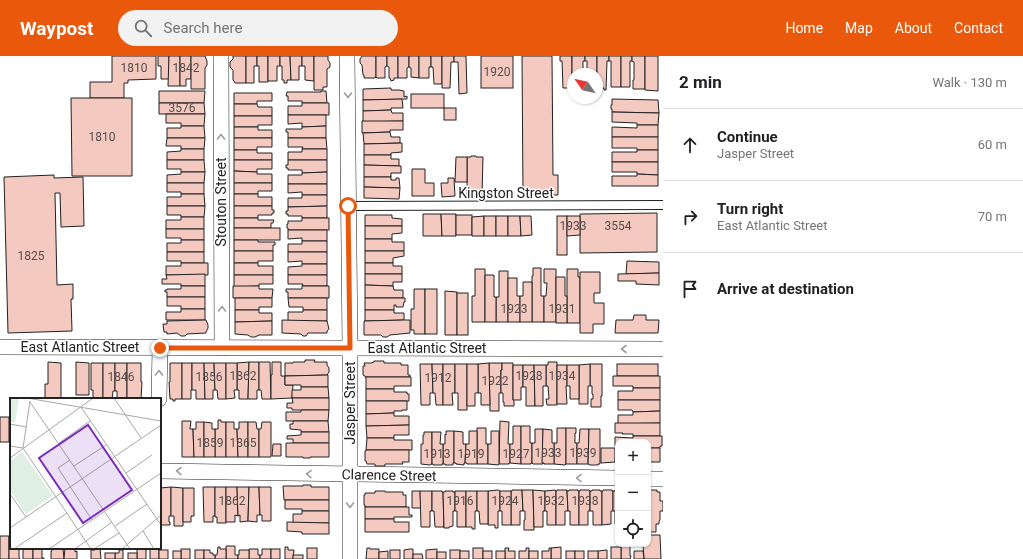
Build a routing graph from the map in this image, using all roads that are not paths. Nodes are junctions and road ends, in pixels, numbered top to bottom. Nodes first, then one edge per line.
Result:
1 (221, 56) edge
2 (347, 56) edge
3 (663, 205) edge
4 (348, 206) junction
5 (0, 347) edge
6 (160, 348) junction
7 (222, 348) junction
8 (350, 348) junction
9 (663, 349) edge
10 (159, 398) edge
11 (161, 471) edge
12 (350, 475) junction
13 (615, 478) edge
14 (651, 479) edge
15 (663, 479) edge
16 (350, 559) edge

7 -> 1 street, Stouton Street
2 -> 4 street, Jasper Street
3 - 4 lane, Kingston Street
4 - 8 street, Jasper Street
5 - 6 street, East Atlantic Street
6 - 7 street, East Atlantic Street
10 -> 6 street
7 - 8 street, East Atlantic Street
9 -> 8 street, East Atlantic Street
8 - 12 street, Jasper Street
12 -> 11 street, Clarence Street
13 -> 12 street, Clarence Street
12 -> 16 street, Jasper Street
14 - 15 street

